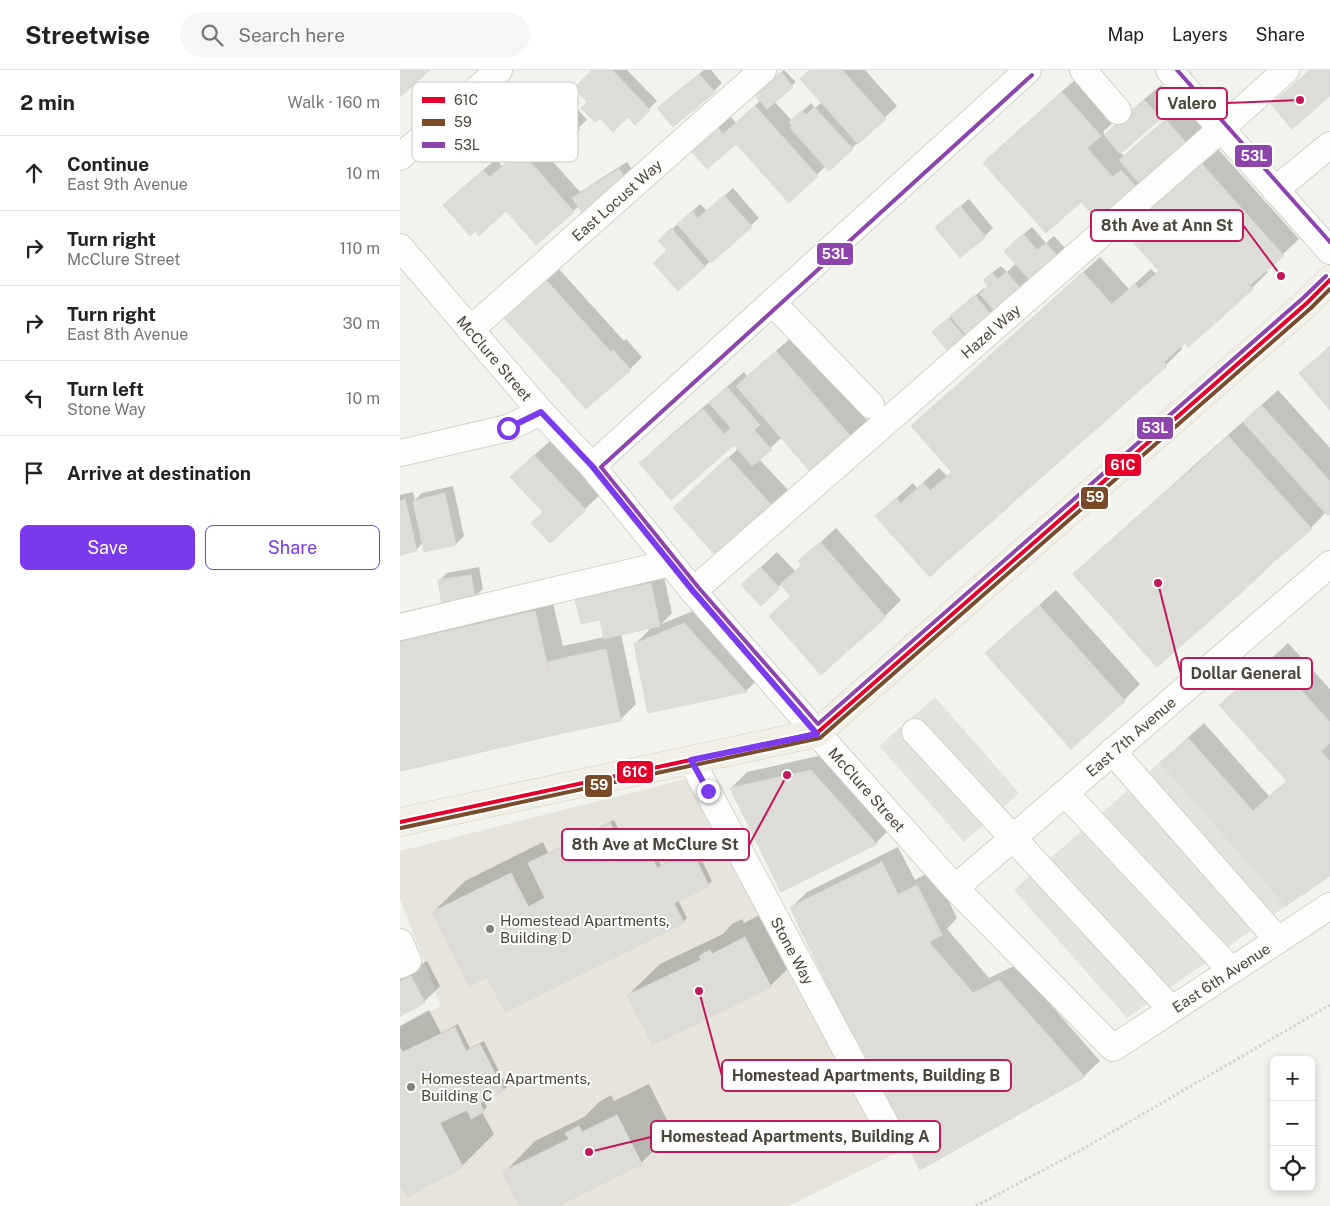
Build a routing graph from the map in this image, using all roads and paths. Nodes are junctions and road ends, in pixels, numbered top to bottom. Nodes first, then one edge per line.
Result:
1 (499, 70) edge
2 (763, 70) edge
3 (1028, 70) edge
4 (1083, 70) edge
5 (1168, 70) edge
6 (1286, 70) edge
7 (485, 82) edge
8 (1118, 111) dead end
9 (1221, 129) junction
10 (1330, 145) edge
11 (412, 146) edge
12 (400, 157) edge
13 (1276, 190) junction
14 (1330, 251) edge
15 (405, 261) edge
16 (1330, 280) edge
17 (772, 302) junction
18 (470, 330) junction
19 (871, 405) dead end
20 (541, 412) junction
21 (400, 453) edge
22 (592, 466) junction
23 (670, 563) junction
24 (1325, 576) edge
25 (693, 591) junction
26 (400, 627) edge
27 (915, 732) dead end
28 (817, 734) junction
29 (1112, 752) junction
30 (691, 760) junction
31 (1065, 793) junction
32 (400, 822) edge
33 (1013, 837) junction
34 (955, 888) junction
35 (1330, 906) edge
36 (1278, 940) junction
37 (1231, 970) junction
38 (1330, 1005) edge
39 (1172, 1010) junction
40 (1112, 1048) joint
41 (894, 1140) dead end
42 (976, 1206) edge

1 - 7 street
2 - 18 street, East Locust Way
3 - 17 street
4 - 8 street
5 - 9 street
6 - 9 street, Hazel Way
9 - 13 street
9 - 25 street, Hazel Way
10 - 13 street
11 - 12 street
13 - 14 street
15 - 18 street, McClure Street
16 - 28 main road
17 - 19 street
17 - 22 street
18 - 20 street, McClure Street
20 - 21 street
20 - 22 street, McClure Street
22 - 23 street, McClure Street
23 - 25 street, McClure Street
23 - 26 street
24 - 29 street, East 7th Avenue
25 - 28 street, McClure Street
27 - 33 street
28 - 30 main road
28 - 34 street, McClure Street
29 - 31 street, East 7th Avenue
29 - 36 street
30 - 32 main road
30 - 41 street, Stone Way
31 - 33 street, East 7th Avenue
31 - 37 street
33 - 34 street, East 7th Avenue
33 - 39 street
34 - 40 street, McClure Street
35 - 36 street, East 6th Avenue
36 - 37 street, East 6th Avenue
37 - 39 street, East 6th Avenue
38 - 42 path
39 - 40 street, East 6th Avenue

